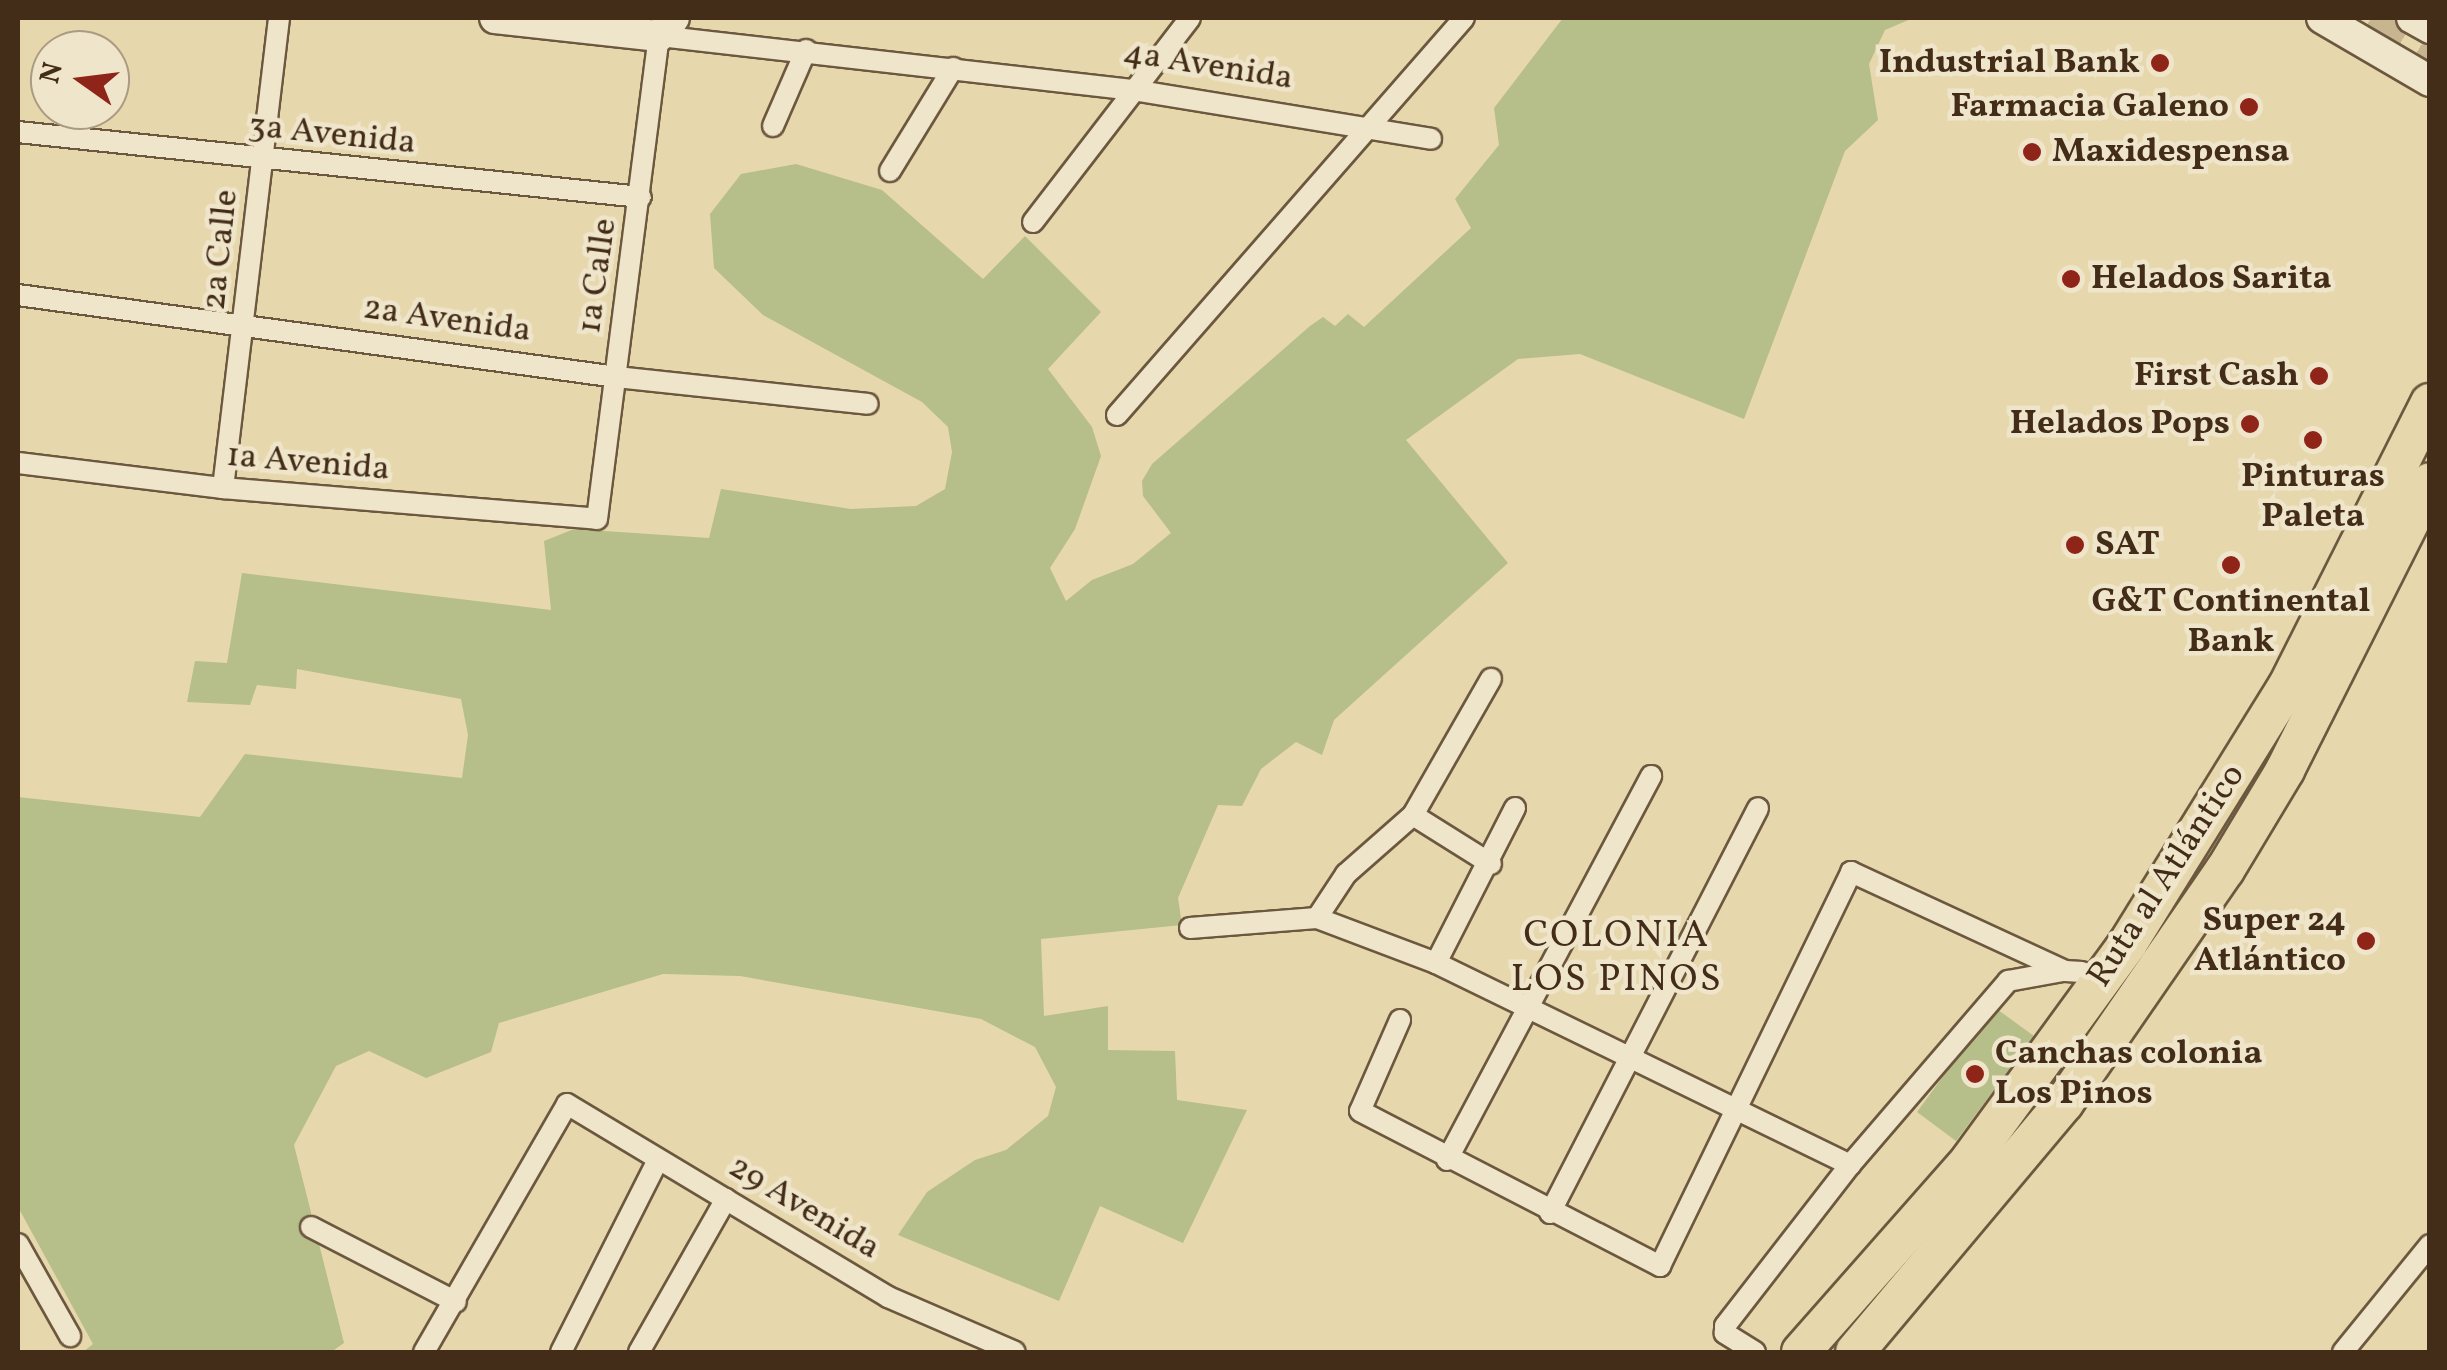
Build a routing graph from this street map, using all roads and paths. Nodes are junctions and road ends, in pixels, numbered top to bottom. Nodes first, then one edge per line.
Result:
1 (279, 18) edge
2 (495, 18) edge
3 (1190, 18) edge
4 (1464, 18) edge
5 (2322, 18) edge
6 (2412, 18) edge
7 (667, 26) edge
8 (2430, 28) edge
9 (806, 50) junction
10 (952, 68) junction
11 (2430, 81) edge
12 (1132, 90) junction
13 (773, 126) dead end
14 (1361, 130) junction
15 (18, 132) edge
16 (1431, 139) dead end
17 (263, 161) junction
18 (890, 171) dead end
19 (642, 197) junction
20 (1033, 222) dead end
21 (18, 294) edge
22 (246, 325) junction
23 (617, 377) junction
24 (2430, 403) edge
25 (868, 404) dead end
26 (1116, 414) dead end
27 (18, 462) edge
28 (2430, 482) edge
29 (222, 488) junction
30 (593, 520) joint
31 (2430, 527) edge
32 (1491, 679) dead end
33 (2303, 736) junction
34 (1651, 776) dead end
35 (1515, 808) dead end
36 (1758, 808) dead end
37 (1412, 815) junction
38 (1491, 864) junction
39 (1317, 918) junction
40 (1190, 928) dead end
41 (1436, 963) junction
42 (1530, 1010) junction
43 (1400, 1020) dead end
44 (1633, 1060) junction
45 (1736, 1106) junction
46 (658, 1160) junction
47 (1447, 1160) junction
48 (1850, 1165) junction
49 (726, 1200) junction
50 (1550, 1213) junction
51 (310, 1226) dead end
52 (18, 1244) edge
53 (2430, 1245) edge
54 (456, 1302) junction
55 (70, 1336) dead end
56 (424, 1352) edge
57 (562, 1352) edge
58 (639, 1352) edge
59 (1015, 1352) edge
60 (1755, 1352) edge
61 (1801, 1352) edge
62 (1856, 1352) edge
63 (2343, 1352) edge

1 - 17 street, 2a Calle
2 - 7 street, 4a Avenida
3 - 12 street
4 - 14 street
5 - 11 street
6 - 8 street
7 - 9 street, 4a Avenida
7 - 19 street, 1a Calle
9 - 10 street, 4a Avenida
9 - 13 street
10 - 12 street, 4a Avenida
10 - 18 street
12 - 14 street, 4a Avenida
12 - 20 street
14 - 16 street, 4a Avenida
14 - 26 street
15 - 17 street, 3a Avenida
17 - 19 street, 3a Avenida
17 - 22 street, 2a Calle
19 - 23 street, 1a Calle
21 - 22 street, 2a Avenida
22 - 23 street, 2a Avenida
22 - 29 street, 2a Calle
23 - 25 street, 2a Avenida
23 - 30 street, 1a Calle
24 - 61 highway, Ruta al Atlántico
27 - 29 street, 1a Avenida
28 - 33 highway, Ruta al Atlántico
29 - 30 street, 1a Avenida
31 - 33 highway
32 - 37 street
33 - 62 highway, Ruta al Atlántico
34 - 42 street
35 - 38 street
36 - 44 street
37 - 38 street
37 - 39 street
38 - 41 street
39 - 40 street
39 - 41 street
41 - 42 street
42 - 44 street
42 - 47 street
43 - 47 street
44 - 45 street
44 - 50 street
45 - 48 street
45 - 48 street
45 - 50 street
46 - 49 street, 29 Avenida
46 - 54 street, 29 Avenida
46 - 57 street
47 - 50 street
48 - 60 street
49 - 58 street
49 - 59 street, 29 Avenida
51 - 54 street
52 - 55 street
53 - 63 street
54 - 56 street

